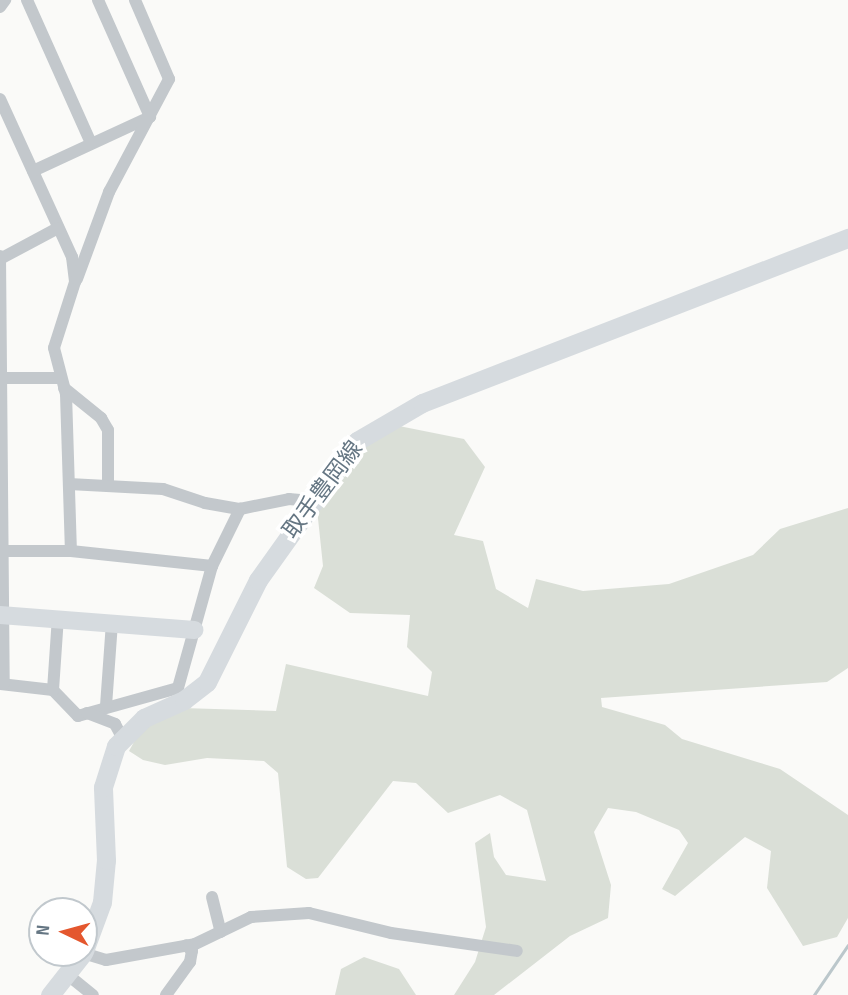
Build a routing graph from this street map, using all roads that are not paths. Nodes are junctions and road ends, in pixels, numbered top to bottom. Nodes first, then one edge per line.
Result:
1 (5, 0) edge
2 (27, 0) edge
3 (98, 0) edge
4 (135, 0) edge
5 (0, 7) edge
6 (0, 99) edge
7 (150, 117) junction
8 (90, 141) junction
9 (33, 171) junction
10 (58, 228) junction
11 (848, 238) edge
12 (0, 258) edge
13 (75, 282) junction
14 (2, 378) edge
15 (62, 383) junction
16 (69, 484) junction
17 (108, 486) junction
18 (311, 501) junction
19 (240, 509) junction
20 (2, 551) edge
21 (71, 551) junction
22 (212, 566) junction
23 (2, 615) edge
24 (58, 617) junction
25 (112, 622) junction
26 (194, 630) junction
27 (2, 684) edge
28 (53, 690) junction
29 (106, 706) junction
30 (87, 713) junction
31 (122, 737) junction
32 (212, 897) dead end
33 (98, 908) edge
34 (220, 932) junction
35 (186, 945) junction
36 (517, 951) dead end
37 (98, 957) edge
38 (73, 967) edge
39 (68, 975) junction
40 (50, 995) edge
41 (93, 995) edge
42 (166, 995) edge

1 - 5 street
2 - 8 street
3 - 7 street
4 - 7 street
6 - 9 street
7 - 8 street
7 - 13 street
8 - 9 street
9 - 10 street
10 - 12 street
10 - 13 street
11 - 18 main road, 取手豊岡線
12 - 14 street
13 - 15 street
14 - 15 street
14 - 20 street
15 - 16 street
15 - 17 street
16 - 17 street
16 - 21 street
17 - 19 street
18 - 19 street
18 - 31 main road, 取手豊岡線
19 - 22 street
20 - 21 street
20 - 23 street
21 - 22 street
22 - 26 street
23 - 24 street
23 - 27 street
24 - 25 street
24 - 28 street
25 - 26 street
25 - 29 street
26 - 29 street
27 - 28 street
28 - 30 street
29 - 30 street
30 - 31 street
31 - 33 main road, 取手豊岡線
32 - 34 street
34 - 35 street
34 - 36 street
35 - 37 street
35 - 42 street
38 - 39 main road, 取手豊岡線
39 - 40 main road, 取手豊岡線
39 - 41 street

